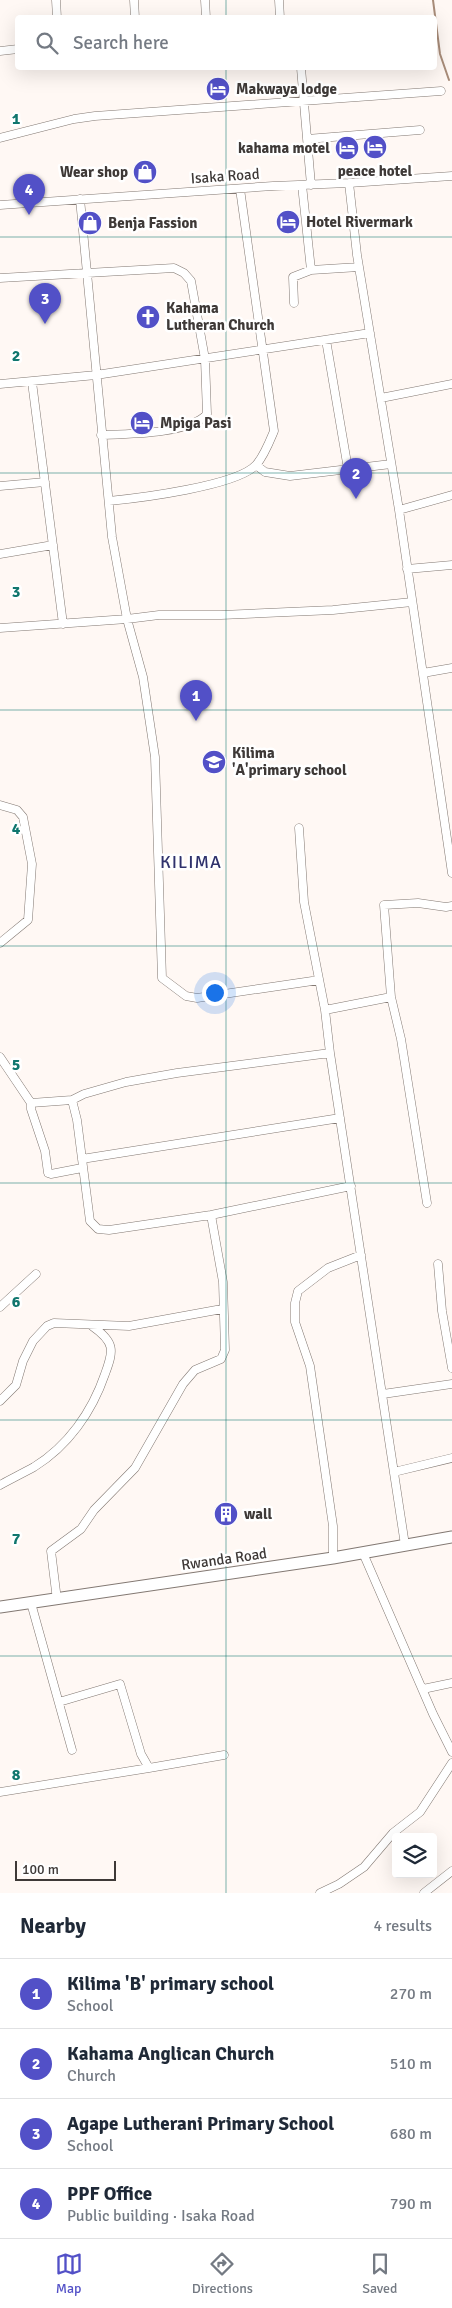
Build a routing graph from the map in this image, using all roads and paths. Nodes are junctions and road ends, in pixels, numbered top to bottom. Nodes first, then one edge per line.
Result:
1 (56, 0) edge
2 (134, 0) edge
3 (205, 0) edge
4 (279, 0) edge
5 (57, 15) edge
6 (135, 15) edge
7 (206, 15) edge
8 (280, 15) edge
9 (15, 49) edge
10 (0, 51) edge
11 (301, 70) edge
12 (441, 91) dead end
13 (304, 100) junction
14 (420, 130) dead end
15 (0, 138) edge
16 (307, 139) junction
17 (452, 176) edge
18 (312, 184) junction
19 (349, 184) junction
20 (302, 185) junction
21 (240, 189) junction
22 (80, 199) junction
23 (0, 205) edge
24 (359, 266) junction
25 (311, 270) junction
26 (86, 271) junction
27 (0, 278) edge
28 (294, 302) dead end
29 (370, 333) junction
30 (326, 340) junction
31 (263, 348) junction
32 (204, 359) junction
33 (96, 375) junction
34 (32, 382) junction
35 (0, 384) edge
36 (452, 384) edge
37 (381, 398) junction
38 (101, 435) junction
39 (391, 464) junction
40 (256, 465) junction
41 (348, 468) junction
42 (45, 482) junction
43 (0, 486) edge
44 (452, 495) edge
45 (109, 501) junction
46 (399, 510) junction
47 (53, 545) junction
48 (0, 554) edge
49 (452, 564) edge
50 (407, 569) junction
51 (412, 602) junction
52 (127, 619) junction
53 (63, 624) junction
54 (0, 628) edge
55 (452, 668) edge
56 (423, 673) junction
57 (0, 806) edge
58 (299, 828) dead end
59 (452, 873) edge
60 (452, 906) edge
61 (0, 943) edge
62 (319, 980) junction
63 (391, 997) junction
64 (325, 1010) junction
65 (330, 1053) junction
66 (0, 1057) edge
67 (72, 1100) junction
68 (31, 1102) junction
69 (340, 1118) junction
70 (82, 1159) junction
71 (82, 1168) junction
72 (351, 1186) junction
73 (427, 1203) dead end
74 (211, 1215) junction
75 (361, 1255) junction
76 (438, 1264) dead end
77 (36, 1274) dead end
78 (0, 1307) edge
79 (222, 1310) junction
80 (92, 1326) junction
81 (452, 1368) edge
82 (452, 1384) edge
83 (383, 1394) junction
84 (0, 1401) edge
85 (452, 1458) edge
86 (394, 1472) junction
87 (0, 1486) edge
88 (452, 1537) edge
89 (405, 1545) junction
90 (363, 1553) junction
91 (333, 1558) junction
92 (57, 1600) junction
93 (31, 1603) junction
94 (0, 1607) edge
95 (452, 1683) edge
96 (422, 1689) junction
97 (59, 1702) junction
98 (72, 1750) dead end
99 (452, 1752) edge
100 (224, 1755) dead end
101 (452, 1763) edge
102 (149, 1768) junction
103 (0, 1792) edge
104 (452, 1871) edge
105 (321, 1893) edge
106 (424, 1893) edge

1 - 5 street
2 - 6 street
3 - 7 street
4 - 8 street
9 - 10 street
11 - 13 street
12 - 13 street
13 - 15 street
13 - 16 street
14 - 16 street
16 - 18 street
17 - 19 street, Isaka Road
18 - 19 street, Isaka Road
18 - 20 street, Isaka Road
19 - 24 street
20 - 21 street, Isaka Road
20 - 25 street
21 - 22 street, Isaka Road
21 - 31 street
22 - 23 street, Isaka Road
22 - 26 street
24 - 25 street
24 - 29 street
25 - 28 street
26 - 27 street
26 - 32 street
26 - 33 street
29 - 30 street
29 - 37 street
30 - 31 street
30 - 41 street
31 - 32 street
31 - 40 street
32 - 33 street
32 - 38 street
33 - 34 street
33 - 38 street
34 - 35 street
34 - 42 street
36 - 37 street
37 - 39 street
38 - 45 street
39 - 41 street
39 - 46 street
40 - 41 street
40 - 45 street
42 - 43 street
42 - 47 street
44 - 46 street
45 - 52 street
46 - 50 street
47 - 48 street
47 - 53 street
49 - 50 street
50 - 51 street
51 - 52 street
51 - 56 street
52 - 53 street
52 - 62 street
53 - 54 street
55 - 56 street
56 - 59 street
57 - 61 street
58 - 62 street
60 - 63 street
62 - 64 street
63 - 64 street
63 - 73 street
64 - 65 street
65 - 67 street
65 - 69 street
66 - 68 street
67 - 68 street
67 - 70 street
68 - 71 street
69 - 70 street
69 - 72 street
70 - 71 street
71 - 74 street
72 - 74 street
72 - 75 street
74 - 79 street
75 - 83 street
75 - 91 street
76 - 81 street
77 - 78 street
79 - 80 street
79 - 92 street
80 - 84 street
80 - 87 street
82 - 83 street
83 - 86 street
85 - 86 street
86 - 89 street
88 - 89 highway, Rwanda Road
89 - 90 highway, Rwanda Road
90 - 91 highway, Rwanda Road
90 - 96 street
91 - 92 highway, Rwanda Road
92 - 93 highway, Rwanda Road
93 - 94 highway, Rwanda Road
93 - 97 street
95 - 96 street
96 - 99 street
97 - 98 street
97 - 102 street
100 - 102 street
101 - 105 street
102 - 103 street
104 - 106 street

